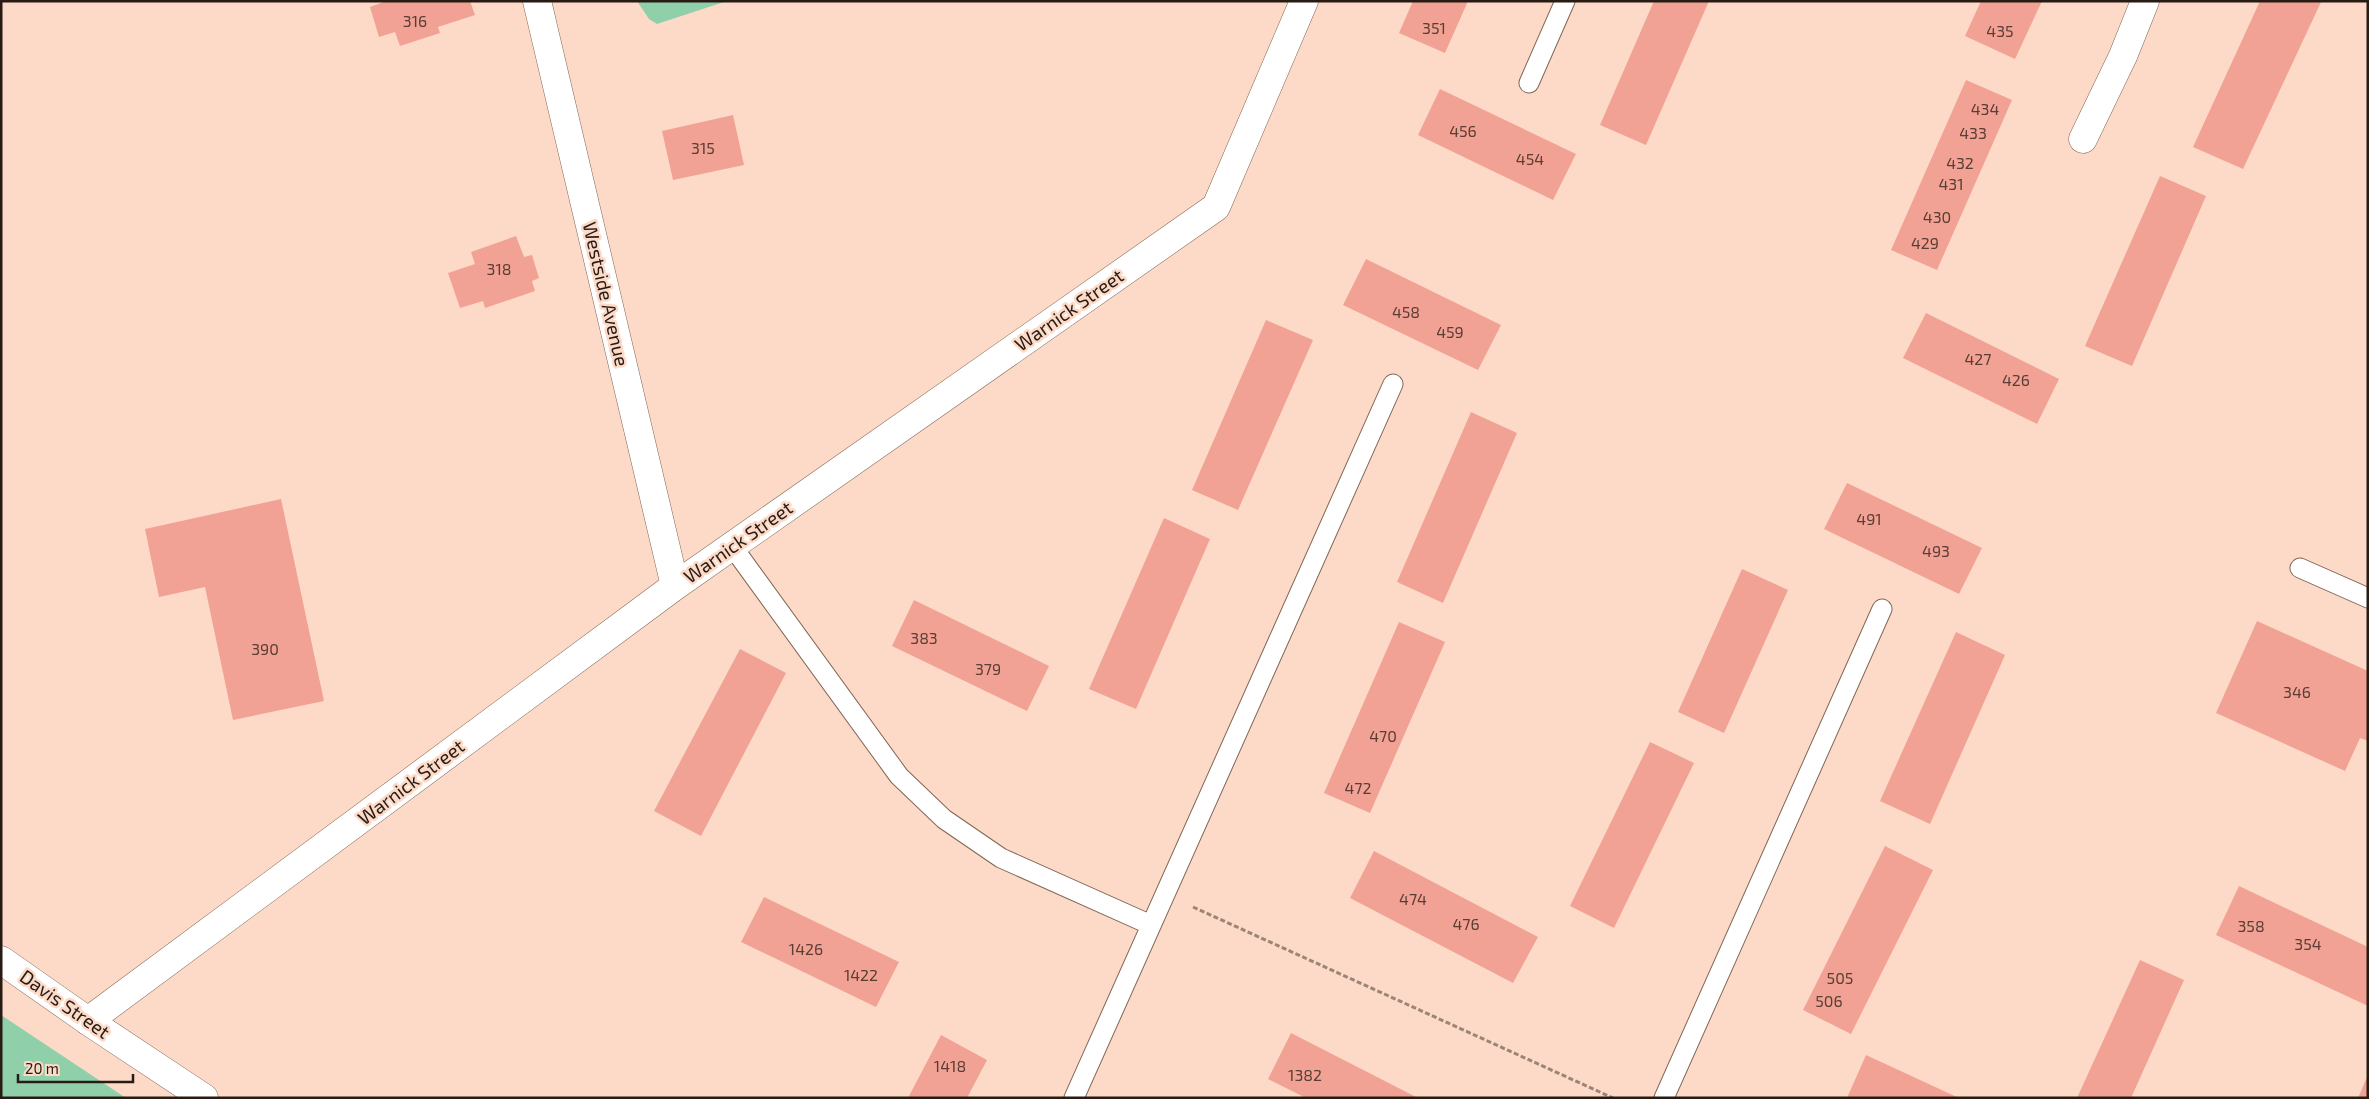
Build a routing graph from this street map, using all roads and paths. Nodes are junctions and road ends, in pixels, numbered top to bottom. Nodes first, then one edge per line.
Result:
1 (536, 1) edge
2 (1304, 1) edge
3 (1565, 1) edge
4 (2145, 1) edge
5 (1529, 83) dead end
6 (2083, 139) dead end
7 (1393, 384) dead end
8 (732, 546) junction
9 (2300, 568) dead end
10 (675, 586) junction
11 (2368, 598) edge
12 (1882, 609) dead end
13 (1165, 894) junction
14 (1151, 925) junction
15 (1, 960) edge
16 (88, 1021) junction
17 (204, 1098) edge
18 (1074, 1098) edge
19 (1613, 1098) edge
20 (1664, 1098) edge

1 - 10 street, Westside Avenue
2 - 8 street, Warnick Street
3 - 5 lane
4 - 6 street
7 - 13 lane
8 - 10 street, Warnick Street
8 - 14 lane
9 - 11 lane
10 - 16 street, Warnick Street
12 - 20 lane
13 - 14 lane
13 - 19 path
14 - 18 lane
15 - 16 street, Davis Street
16 - 17 street, Davis Street

